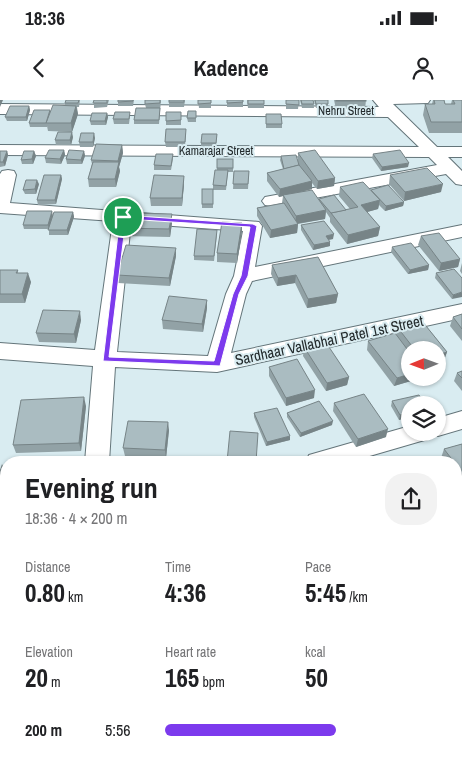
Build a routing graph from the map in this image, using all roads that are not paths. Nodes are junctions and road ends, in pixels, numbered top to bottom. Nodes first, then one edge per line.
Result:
1 (380, 100) edge
2 (423, 100) edge
3 (0, 109) edge
4 (392, 112) junction
5 (0, 150) edge
6 (433, 152) junction
7 (462, 152) edge
8 (450, 168) junction
9 (8, 175) dead end
10 (462, 180) edge
11 (271, 201) dead end
12 (0, 207) edge
13 (123, 217) junction
14 (462, 231) edge
15 (244, 276) junction
16 (462, 312) edge
17 (0, 351) edge
18 (105, 359) junction
19 (217, 364) junction
20 (462, 420) edge
21 (446, 425) edge
22 (401, 438) edge
23 (97, 456) edge
24 (338, 456) edge

1 - 2 street
1 - 4 street
3 - 4 street, Nehru Street
4 - 6 street
5 - 6 street, Kamarajar Street
6 - 7 street, Kamarajar Street
6 - 8 street
8 - 10 street
8 - 11 street
9 - 12 street
12 - 13 street
13 - 15 street
13 - 18 street
14 - 15 street
15 - 19 street
16 - 19 street, Sardhaar Vallabhai Patel 1st Street
17 - 18 street, Sardhaar Vallabhai Patel 1st Street
18 - 19 street, Sardhaar Vallabhai Patel 1st Street
18 - 23 street
20 - 21 street
22 - 24 street

